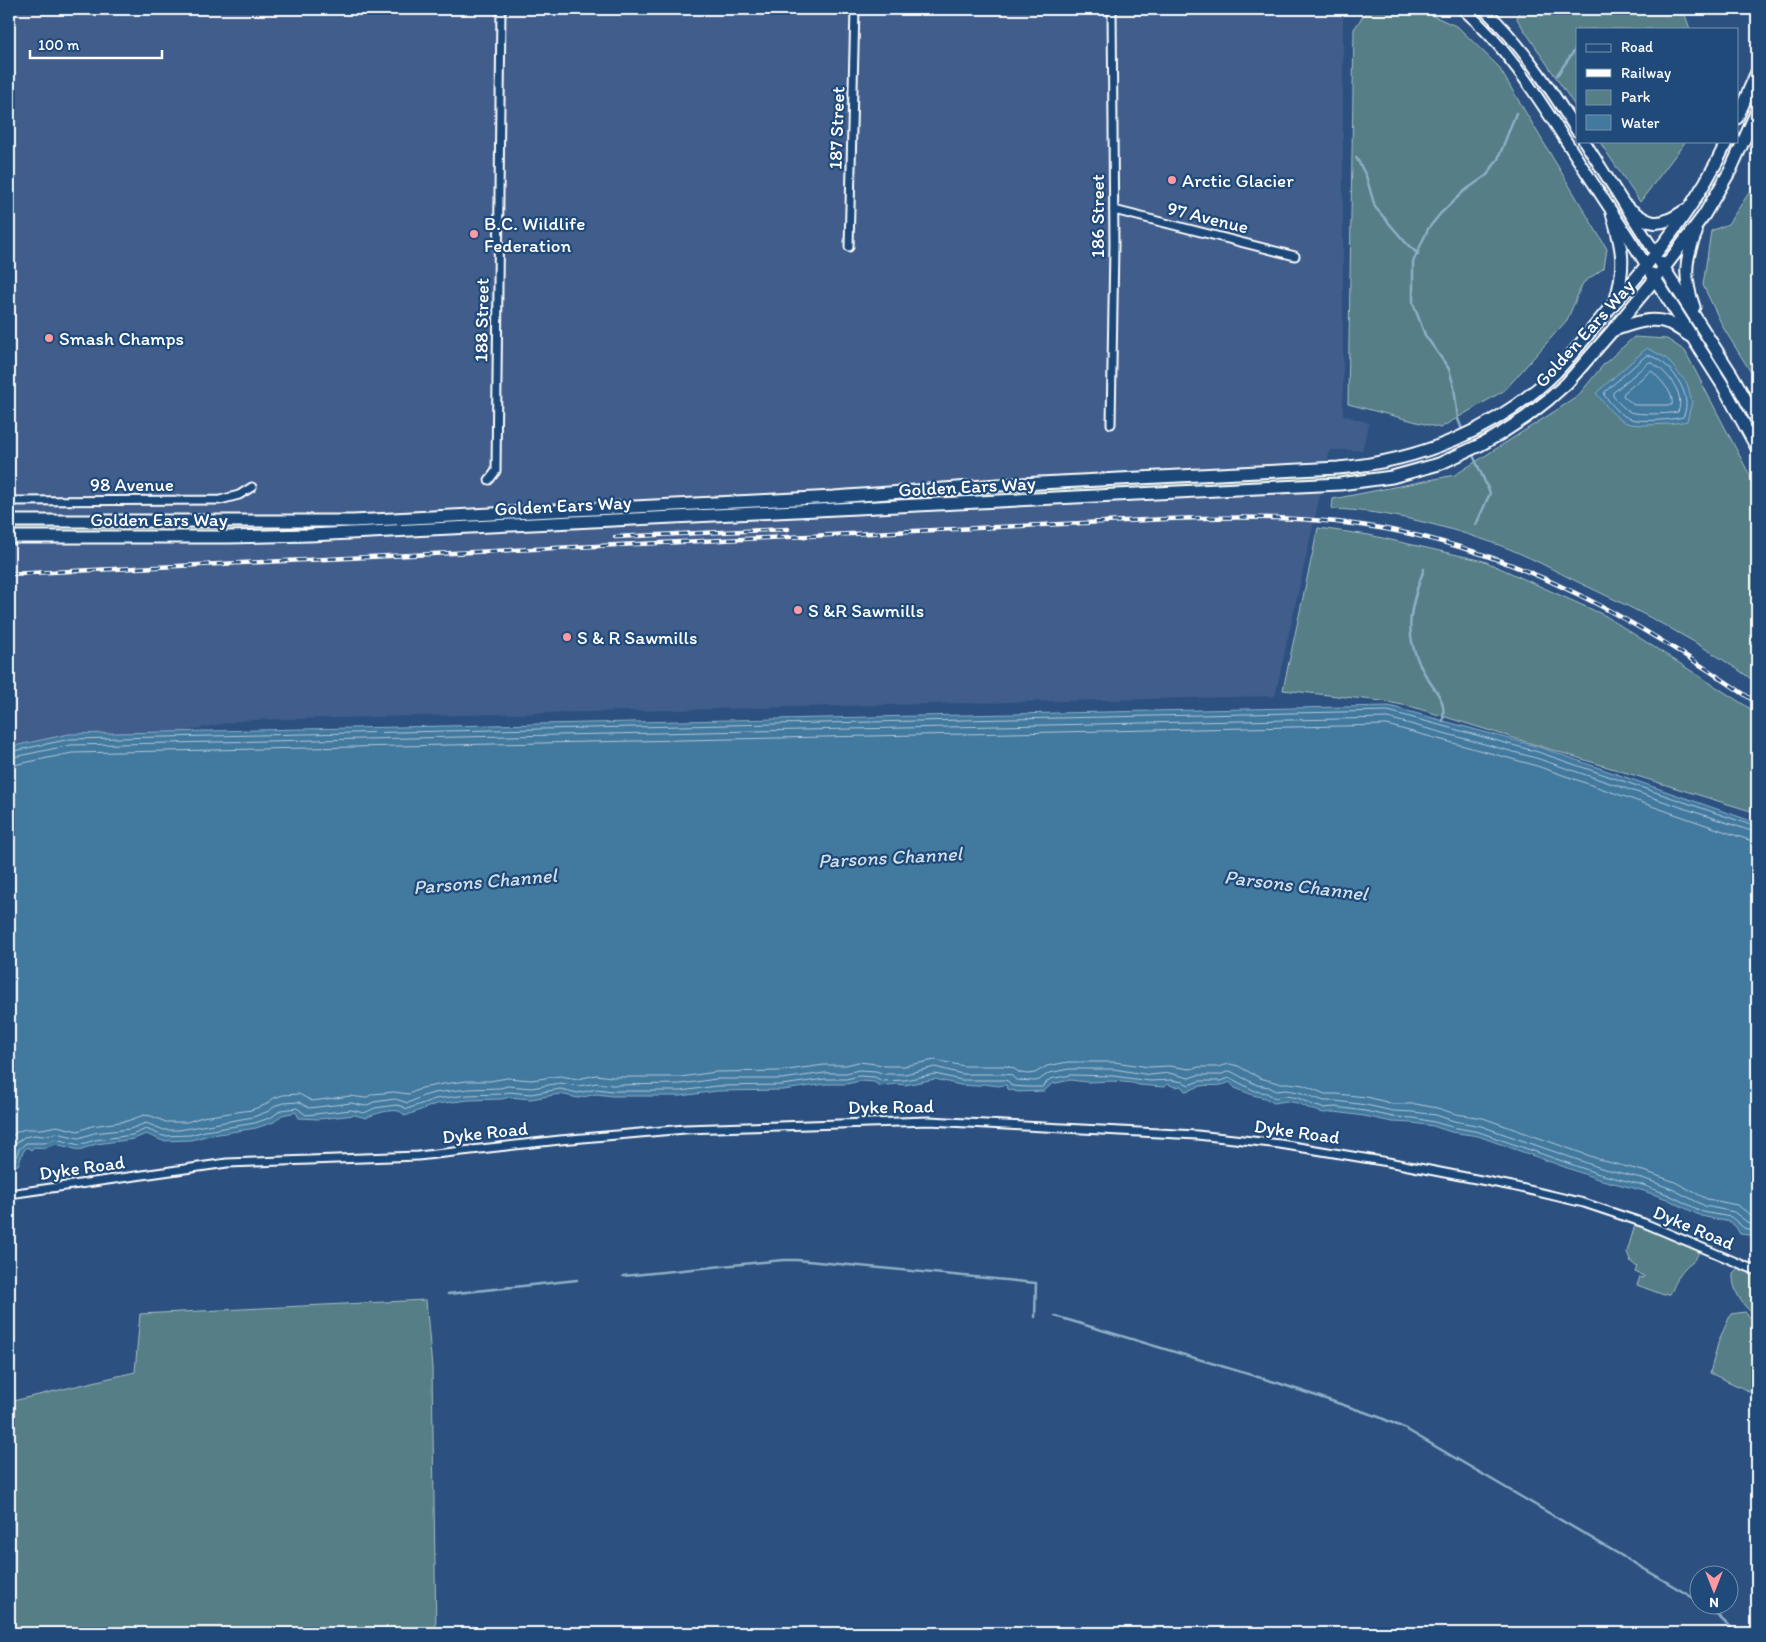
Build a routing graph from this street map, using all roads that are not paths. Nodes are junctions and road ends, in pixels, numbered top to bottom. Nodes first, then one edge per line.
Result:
1 (501, 9) edge
2 (855, 9) edge
3 (1112, 9) edge
4 (1463, 9) edge
5 (1484, 9) edge
6 (1757, 72) edge
7 (1757, 110) edge
8 (1738, 116) edge
9 (1576, 129) edge
10 (1585, 142) edge
11 (1727, 142) edge
12 (1626, 206) junction
13 (1691, 206) junction
14 (1114, 210) junction
15 (1612, 212) junction
16 (1704, 216) junction
17 (849, 247) dead end
18 (1656, 254) junction
19 (1295, 256) dead end
20 (1647, 266) junction
21 (1664, 268) junction
22 (1655, 279) junction
23 (1616, 301) junction
24 (1700, 325) junction
25 (1612, 331) junction
26 (1692, 337) junction
27 (1757, 420) edge
28 (1111, 424) dead end
29 (1757, 448) edge
30 (489, 480) dead end
31 (252, 487) dead end
32 (9, 501) edge
33 (9, 521) edge
34 (9, 536) edge
35 (9, 1194) edge
36 (1757, 1271) edge

1 - 30 street, 188 Street
2 - 17 street, 187 Street
3 - 14 street, 186 Street
4 - 15 main road
5 - 9 main road
6 - 8 main road
7 - 16 main road, Golden Ears Way
10 - 12 main road
11 - 13 main road, Golden Ears Way
12 - 13 main road
12 - 18 main road
13 - 18 main road, Golden Ears Way
14 - 19 street, 97 Avenue
14 - 28 street, 186 Street
15 - 20 main road
15 - 23 main road
16 - 21 main road, Golden Ears Way
16 - 24 main road
18 - 20 main road, Golden Ears Way
18 - 21 main road
20 - 22 main road
20 - 23 main road, Golden Ears Way
21 - 22 main road, Golden Ears Way
21 - 24 main road
22 - 25 main road, Golden Ears Way
22 - 26 main road
23 - 33 main road, Golden Ears Way
24 - 27 main road
25 - 26 main road
25 - 34 main road, Golden Ears Way
26 - 29 main road
31 - 32 street, 98 Avenue
35 - 36 street, Dyke Road

